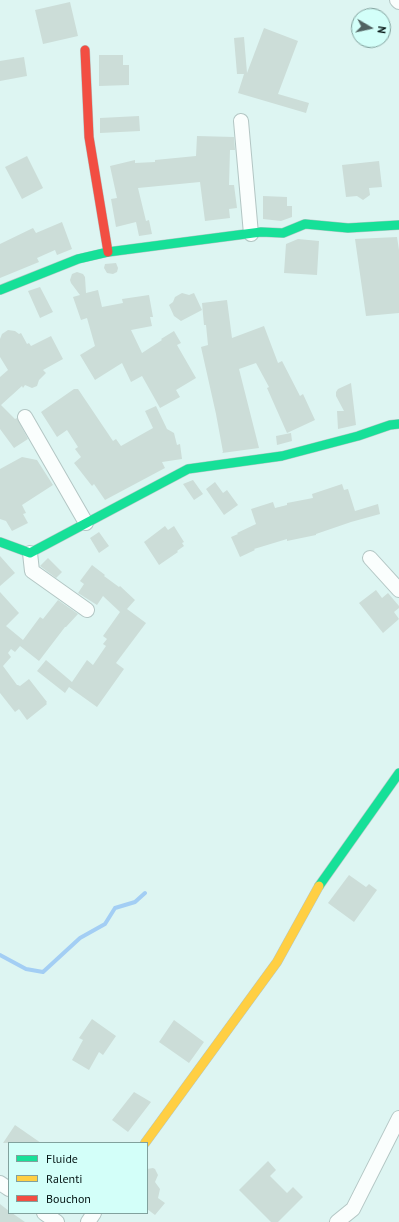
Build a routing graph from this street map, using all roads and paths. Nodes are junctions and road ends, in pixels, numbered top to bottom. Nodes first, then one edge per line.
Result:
1 (85, 50) dead end
2 (241, 121) dead end
3 (399, 225) edge
4 (251, 234) junction
5 (108, 252) junction
6 (0, 290) edge
7 (24, 417) dead end
8 (399, 424) edge
9 (86, 523) junction
10 (0, 542) edge
11 (30, 553) junction
12 (370, 558) dead end
13 (399, 590) edge
14 (87, 610) dead end
15 (399, 773) edge
16 (399, 1118) edge
17 (146, 1142) edge
18 (45, 1214) edge
19 (57, 1222) edge
20 (337, 1222) edge

1 - 5 street
2 - 4 street
3 - 4 street
4 - 5 street
5 - 6 street
7 - 9 street
8 - 9 street
9 - 11 street
10 - 11 street
11 - 14 street
12 - 13 street
15 - 17 street
16 - 20 street
18 - 19 street

